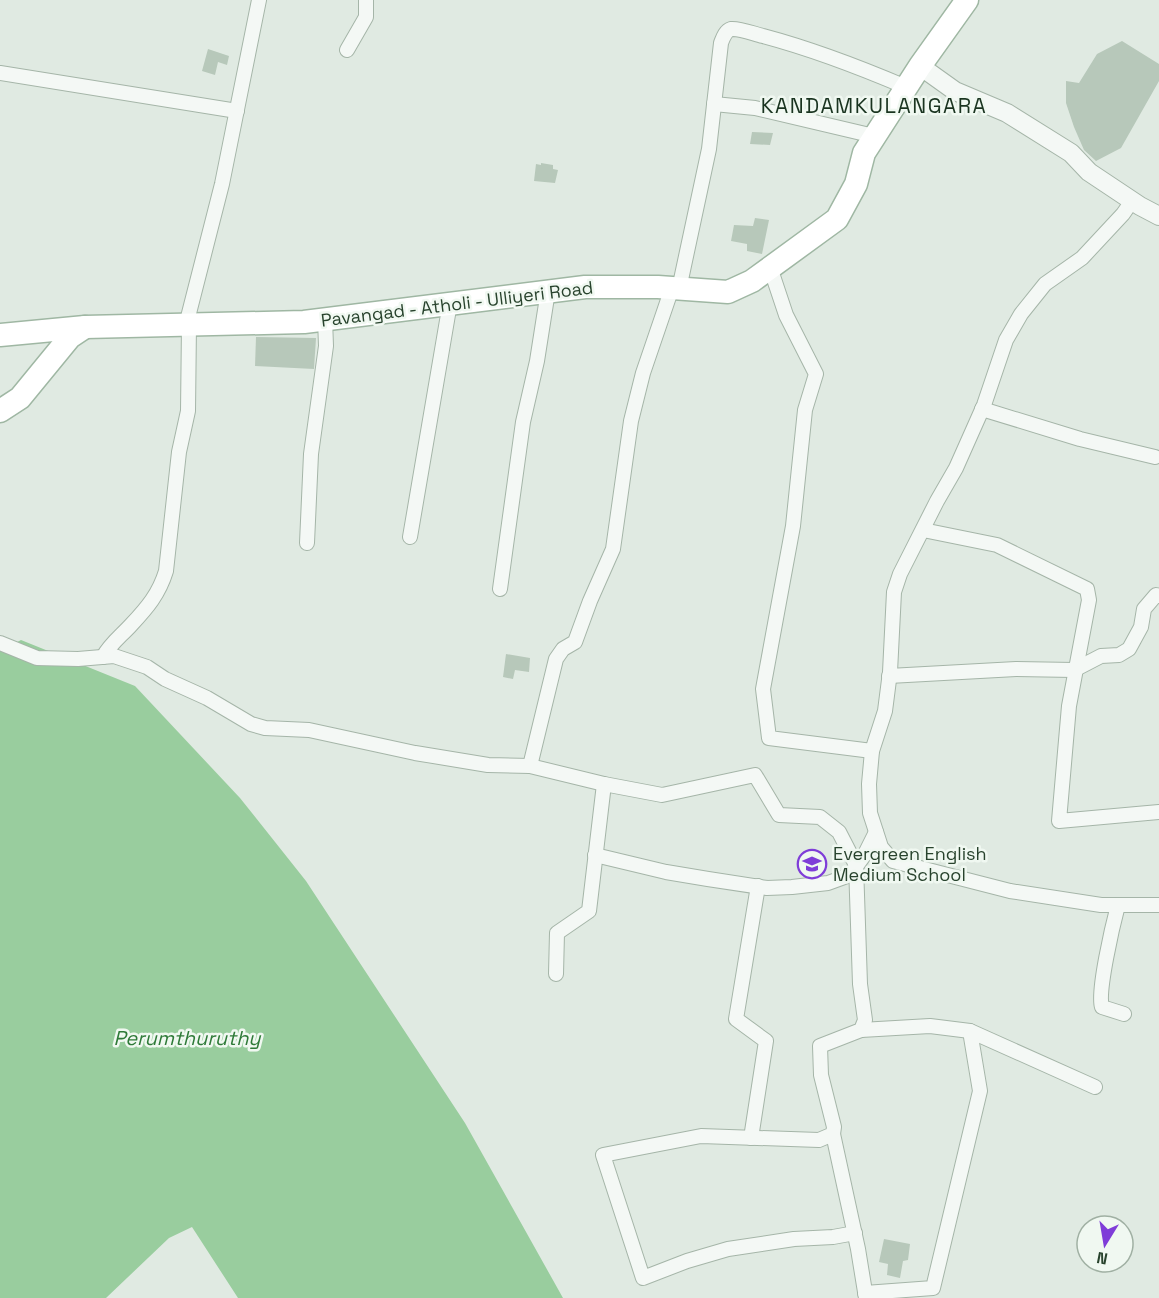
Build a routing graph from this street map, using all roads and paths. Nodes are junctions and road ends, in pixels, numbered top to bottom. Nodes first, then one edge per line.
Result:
1 (259, 0) edge
2 (366, 0) edge
3 (967, 0) edge
4 (347, 50) dead end
5 (920, 66) junction
6 (0, 73) edge
7 (906, 87) junction
8 (714, 104) junction
9 (237, 111) junction
10 (874, 136) junction
11 (1132, 201) junction
12 (1159, 216) edge
13 (771, 267) junction
14 (675, 288) junction
15 (548, 291) junction
16 (450, 303) junction
17 (326, 319) junction
18 (188, 325) junction
19 (85, 327) junction
20 (0, 334) edge
21 (982, 410) junction
22 (0, 411) edge
23 (1155, 457) dead end
24 (922, 530) junction
25 (410, 537) dead end
26 (307, 543) dead end
27 (500, 589) dead end
28 (1159, 596) edge
29 (0, 643) edge
30 (103, 657) junction
31 (1076, 669) junction
32 (889, 676) junction
33 (872, 751) junction
34 (530, 766) junction
35 (603, 784) junction
36 (1159, 812) edge
37 (876, 832) junction
38 (595, 855) junction
39 (856, 865) junction
40 (758, 886) junction
41 (1118, 905) junction
42 (1159, 905) edge
43 (556, 974) dead end
44 (1124, 1014) dead end
45 (861, 1030) junction
46 (970, 1031) junction
47 (1095, 1087) dead end
48 (833, 1134) junction
49 (751, 1138) junction
50 (855, 1233) junction
51 (866, 1296) edge

1 - 9 street
2 - 4 street
3 - 5 main road, Pavangad - Atholi - Ulliyeri Road
5 - 7 main road, Pavangad - Atholi - Ulliyeri Road
5 - 11 street
6 - 9 street
7 - 8 street
7 - 10 main road, Pavangad - Atholi - Ulliyeri Road
8 - 10 street
8 - 14 street
9 - 18 street
10 - 13 main road, Pavangad - Atholi - Ulliyeri Road
11 - 12 street
11 - 21 street
13 - 14 main road, Pavangad - Atholi - Ulliyeri Road
13 - 33 street
14 - 15 main road, Pavangad - Atholi - Ulliyeri Road
14 - 34 street
15 - 16 main road, Pavangad - Atholi - Ulliyeri Road
15 - 27 street
16 - 17 main road, Pavangad - Atholi - Ulliyeri Road
16 - 25 street
17 - 18 main road, Pavangad - Atholi - Ulliyeri Road
17 - 26 street
18 - 19 main road, Pavangad - Atholi - Ulliyeri Road
18 - 30 street
19 - 20 main road, Pavangad - Atholi - Ulliyeri Road
19 - 22 main road
21 - 23 street
21 - 24 street
24 - 31 street
24 - 32 street
28 - 31 street
29 - 30 street
30 - 34 street
31 - 32 street
31 - 36 street
32 - 33 street
33 - 37 street
34 - 35 street
35 - 38 street
35 - 39 street
37 - 39 street
37 - 41 street
38 - 40 street
38 - 43 street
39 - 40 street
39 - 45 street
40 - 49 street
41 - 42 street
41 - 44 street
45 - 46 street
45 - 48 street
46 - 47 street
46 - 51 street
48 - 49 street
48 - 50 street
49 - 50 street
50 - 51 street

